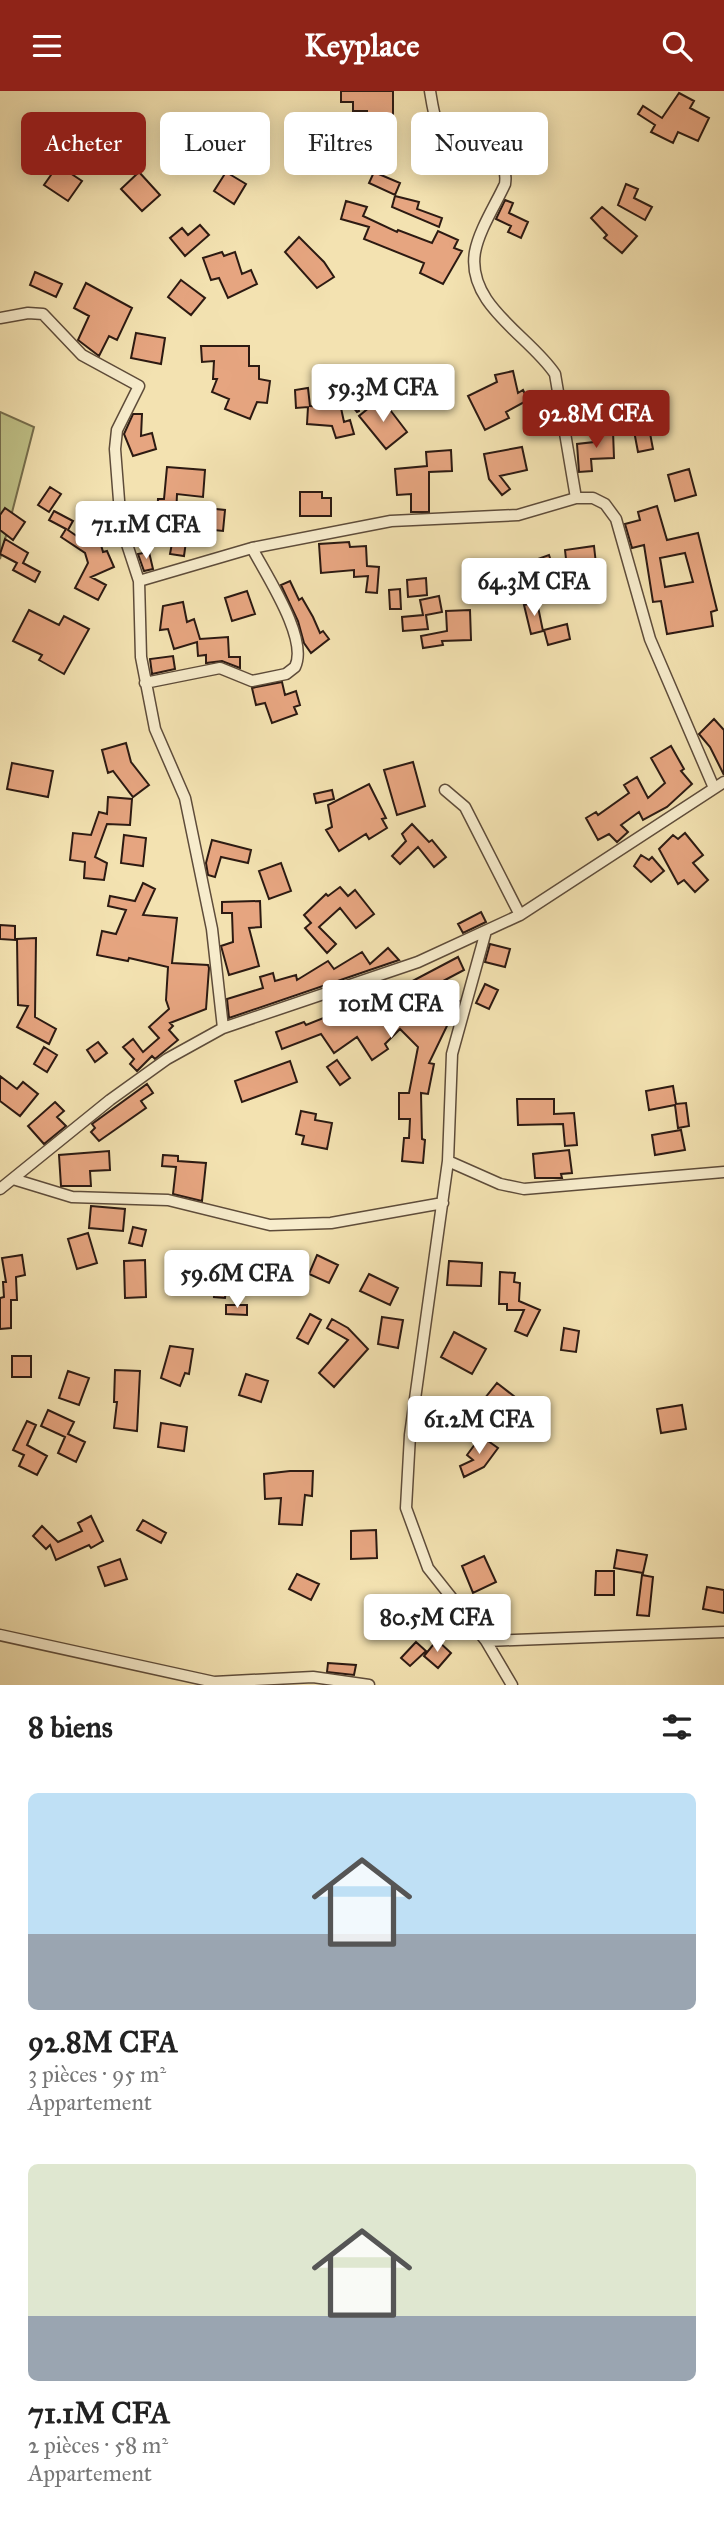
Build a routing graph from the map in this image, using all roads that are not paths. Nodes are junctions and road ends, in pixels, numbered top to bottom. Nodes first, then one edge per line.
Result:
1 (430, 91) edge
2 (0, 318) edge
3 (576, 498) junction
4 (252, 548) junction
5 (139, 580) junction
6 (145, 683) junction
7 (724, 782) edge
8 (714, 788) junction
9 (446, 790) dead end
10 (520, 915) junction
11 (486, 931) junction
12 (223, 1028) junction
13 (448, 1161) junction
14 (724, 1172) edge
15 (13, 1179) junction
16 (0, 1189) edge
17 (443, 1203) junction
18 (724, 1632) edge
19 (0, 1635) edge
20 (486, 1641) junction
21 (369, 1685) edge
22 (512, 1685) edge

1 - 3 street
2 - 5 street
3 - 4 street
3 - 8 street
4 - 5 street
4 - 6 street
5 - 6 street
6 - 12 street
7 - 8 street
8 - 10 street
9 - 10 street
10 - 11 street
11 - 12 street
11 - 13 street
12 - 15 street
13 - 14 street
13 - 17 street
15 - 16 street
15 - 17 street
17 - 20 street
18 - 20 street
19 - 21 street
20 - 22 street

